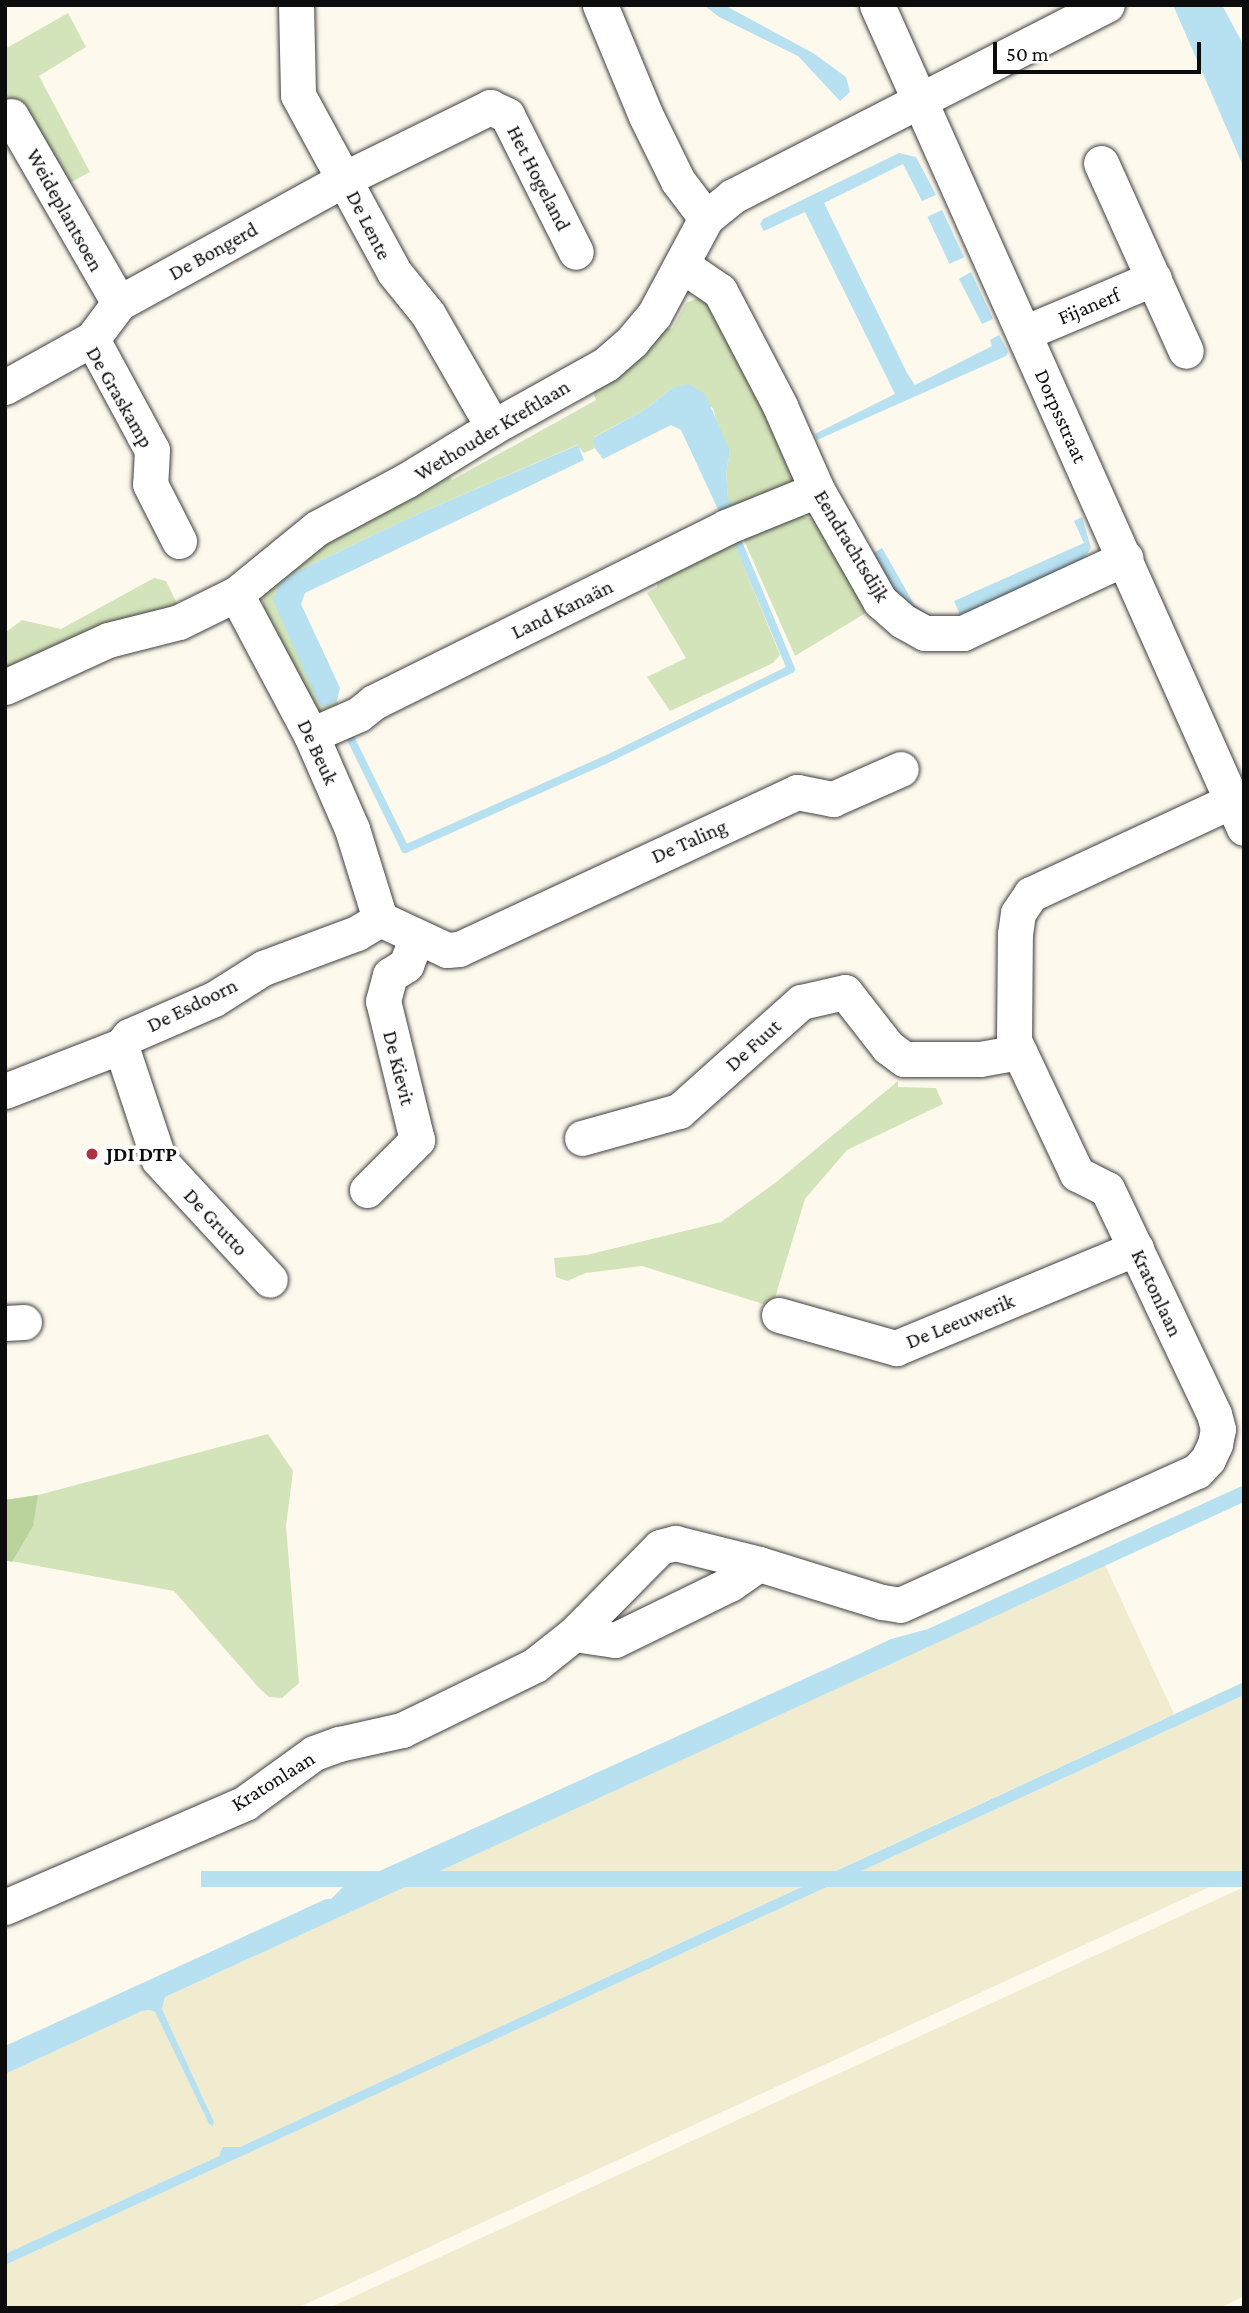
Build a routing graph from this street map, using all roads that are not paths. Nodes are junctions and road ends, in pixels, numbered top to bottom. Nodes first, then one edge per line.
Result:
1 (296, 5) edge
2 (600, 5) edge
3 (877, 5) edge
4 (1107, 5) edge
5 (920, 101) junction
6 (11, 116) dead end
7 (1101, 163) dead end
8 (346, 178) junction
9 (706, 218) junction
10 (576, 252) dead end
11 (682, 265) junction
12 (1154, 278) junction
13 (119, 303) junction
14 (1024, 333) junction
15 (92, 339) junction
16 (1186, 351) dead end
17 (5, 387) edge
18 (493, 427) junction
19 (817, 490) junction
20 (179, 541) dead end
21 (1125, 558) junction
22 (236, 594) junction
23 (5, 687) edge
24 (311, 735) junction
25 (901, 769) dead end
26 (1238, 814) edge
27 (380, 919) junction
28 (417, 937) junction
29 (121, 1046) junction
30 (1019, 1052) junction
31 (5, 1091) edge
32 (582, 1138) dead end
33 (367, 1190) dead end
34 (1136, 1248) junction
35 (270, 1280) dead end
36 (779, 1315) dead end
37 (760, 1564) junction
38 (574, 1634) junction
39 (5, 1907) edge

1 - 8 street, De Lente
2 - 9 street
3 - 5 street, Dorpsstraat
4 - 5 street, Wethouder Kreftlaan
5 - 9 street, Wethouder Kreftlaan
5 - 14 street, Dorpsstraat
6 - 13 street, Weideplantsoen
7 - 12 street
8 - 10 street, Het Hogeland
8 - 13 street, De Bongerd
8 - 18 street, De Lente
9 - 11 street, Wethouder Kreftlaan
11 - 18 street, Wethouder Kreftlaan
11 - 19 street, Eendrachtsdijk
12 - 14 street, Fijanerf
12 - 16 street
13 - 15 street, De Bongerd
14 - 21 street, Dorpsstraat
15 - 17 street, De Graskamp
15 - 20 street, De Graskamp
18 - 22 street, Wethouder Kreftlaan
19 - 21 street, Eendrachtsdijk
19 - 24 street, Land Kanaän
21 - 26 street, Dorpsstraat
22 - 23 street, Wethouder Kreftlaan
22 - 24 street, De Beuk
24 - 27 street, De Beuk
25 - 28 street, De Taling
26 - 30 street, Kratonlaan
27 - 28 street
27 - 29 street, De Esdoorn
28 - 33 street, De Kievit
29 - 31 street, De Esdoorn
29 - 35 street, De Grutto
30 - 32 street, De Fuut
30 - 34 street, Kratonlaan
34 - 36 street, De Leeuwerik
34 - 37 street, Kratonlaan
37 - 38 street
37 - 38 street, Kratonlaan
38 - 39 street, Kratonlaan

